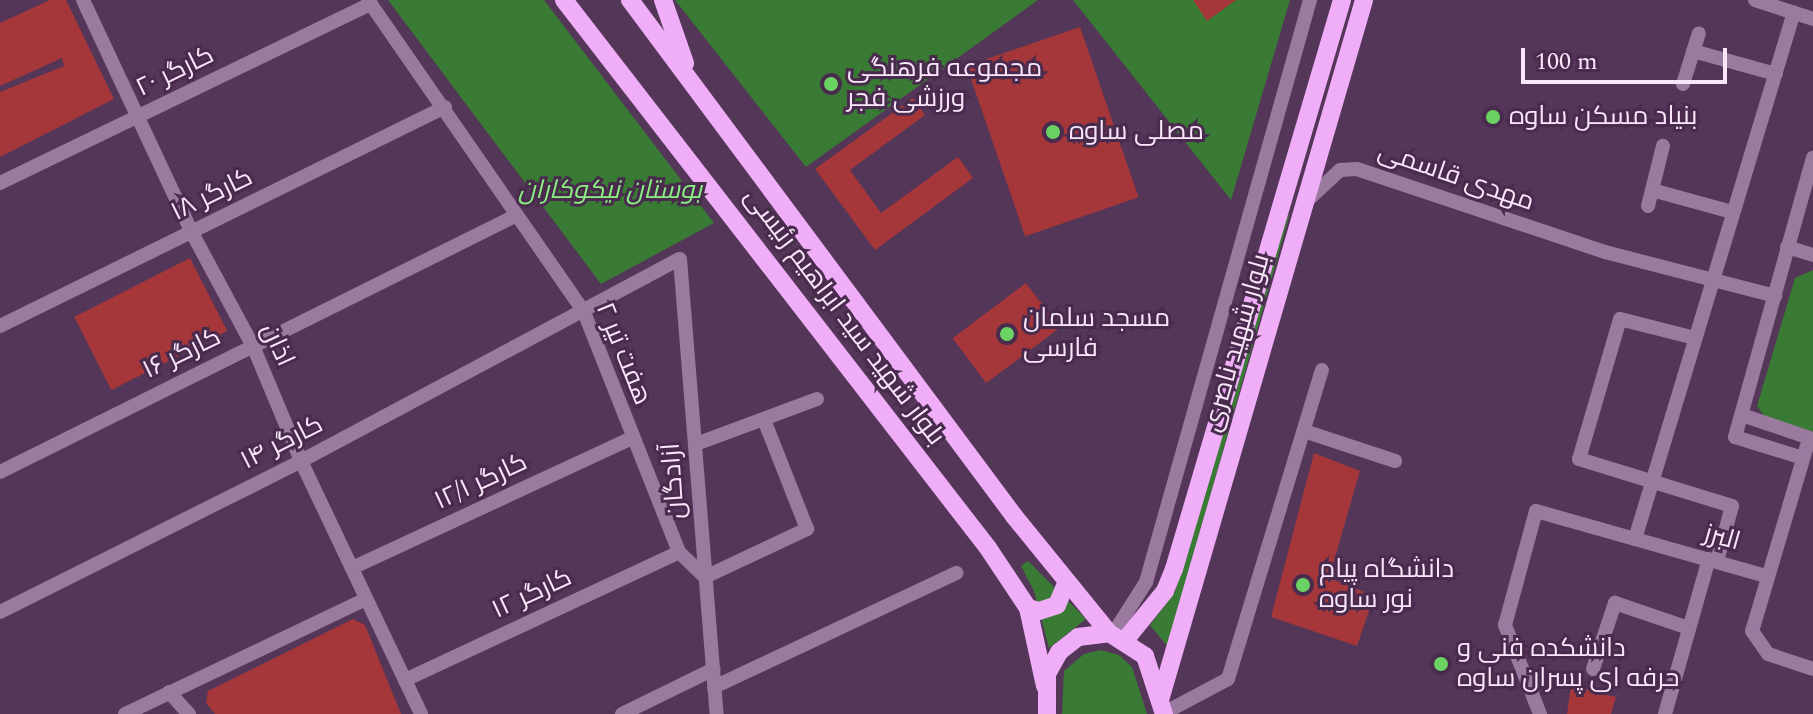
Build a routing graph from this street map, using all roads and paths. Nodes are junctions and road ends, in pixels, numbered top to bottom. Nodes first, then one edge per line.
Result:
1 (83, 0) edge
2 (564, 0) edge
3 (630, 0) edge
4 (663, 0) edge
5 (1310, 0) edge
6 (1342, 0) edge
7 (1364, 0) edge
8 (1755, 0) edge
9 (369, 2) edge
10 (1794, 12) junction
11 (1813, 19) edge
12 (1699, 33) dead end
13 (1693, 51) junction
14 (1776, 74) junction
15 (691, 81) junction
16 (1683, 84) dead end
17 (445, 107) junction
18 (137, 117) junction
19 (1663, 146) dead end
20 (1811, 165) edge
21 (0, 183) edge
22 (1652, 190) junction
23 (1303, 206) junction
24 (1648, 206) dead end
25 (1732, 212) junction
26 (515, 216) junction
27 (191, 231) junction
28 (1787, 247) junction
29 (1813, 255) edge
30 (1714, 278) junction
31 (1775, 296) junction
32 (584, 312) junction
33 (0, 326) edge
34 (1695, 338) junction
35 (253, 346) junction
36 (1322, 370) dead end
37 (817, 399) dead end
38 (1742, 415) junction
39 (764, 420) junction
40 (1304, 431) junction
41 (630, 439) junction
42 (1811, 439) edge
43 (696, 444) junction
44 (1803, 458) junction
45 (301, 461) junction
46 (1395, 461) dead end
47 (0, 472) edge
48 (1654, 481) junction
49 (1635, 539) junction
50 (679, 552) junction
51 (1713, 560) junction
52 (352, 568) junction
53 (956, 573) dead end
54 (1766, 576) junction
55 (705, 577) junction
56 (1066, 584) junction
57 (366, 599) junction
58 (1028, 608) junction
59 (0, 612) edge
60 (1689, 628) junction
61 (1116, 635) junction
62 (714, 669) junction
63 (1593, 669) dead end
64 (1813, 669) edge
65 (405, 680) junction
66 (1045, 686) junction
67 (714, 687) junction
68 (169, 692) junction
69 (1163, 709) edge
70 (125, 714) edge
71 (189, 714) edge
72 (421, 714) edge
73 (622, 714) edge
74 (717, 714) edge
75 (1047, 714) edge
76 (1540, 714) edge
77 (1665, 714) edge

1 - 18 street, اذان
2 - 58 main road, بلوار شهید سید ابراهیم رئیسی
3 - 15 main road, بلوار شهید سید ابراهیم رئیسی
4 - 15 main road
5 - 61 street
6 - 61 main road, بلوار شهید ناصری
7 - 23 main road, بلوار شهید ناصری
8 - 10 street
9 - 17 street, هفت تیر ۲
9 - 18 street, کارگر ۲۰
10 - 11 street
10 - 14 street
12 - 13 street
13 - 14 street
13 - 16 street
14 - 25 street
15 - 56 main road, بلوار شهید سید ابراهیم رئیسی
17 - 26 street, هفت تیر ۲
17 - 27 street, کارگر ۱۸
18 - 21 street, کارگر ۲۰
18 - 27 street, اذان
19 - 22 street
20 - 28 street
22 - 24 street
22 - 25 street
23 - 30 street, مهدی قاسمی
23 - 69 main road, بلوار شهید ناصری
25 - 30 street
26 - 32 street, هفت تیر ۲
26 - 35 street, کارگر ۱۶
27 - 33 street, کارگر ۱۸
27 - 35 street, اذان
28 - 29 street
28 - 31 street
30 - 31 street, مهدی قاسمی
30 - 34 street
31 - 38 street
32 - 41 street, هفت تیر ۲
32 - 43 street, آزادگان
32 - 45 street, کارگر ۱۴
34 - 48 street
34 - 48 street
35 - 45 street, اذان
35 - 47 street, کارگر ۱۶
36 - 40 street
37 - 39 street
38 - 42 street
38 - 44 street
39 - 43 street
39 - 55 street
40 - 46 street
40 - 69 street
41 - 50 street, هفت تیر ۲
41 - 52 street, کارگر ۱۲/۱
42 - 44 street
43 - 55 street, آزادگان
44 - 54 street
45 - 52 street, اذان
45 - 59 street, کارگر ۱۴
48 - 49 street
48 - 51 street
49 - 51 street, البرز
49 - 76 street, البرز
50 - 55 street, هفت تیر ۲
50 - 65 street, کارگر ۱۲
51 - 54 street, البرز
51 - 60 street
52 - 57 street, اذان
53 - 67 street
54 - 64 street, البرز
55 - 62 street, آزادگان
56 - 58 main road
56 - 61 main road, بلوار شهید سید ابراهیم رئیسی
57 - 65 street, اذان
57 - 68 street
58 - 66 main road, بلوار شهید سید ابراهیم رئیسی
60 - 63 street
60 - 77 street
61 - 66 main road
61 - 69 main road, بلوار شهید سید ابراهیم رئیسی
62 - 67 street, آزادگان
62 - 73 street
65 - 72 street, اذان
66 - 75 main road, بلوار شهید سید ابراهیم رئیسی
67 - 74 street, آزادگان
68 - 70 street
68 - 71 street

